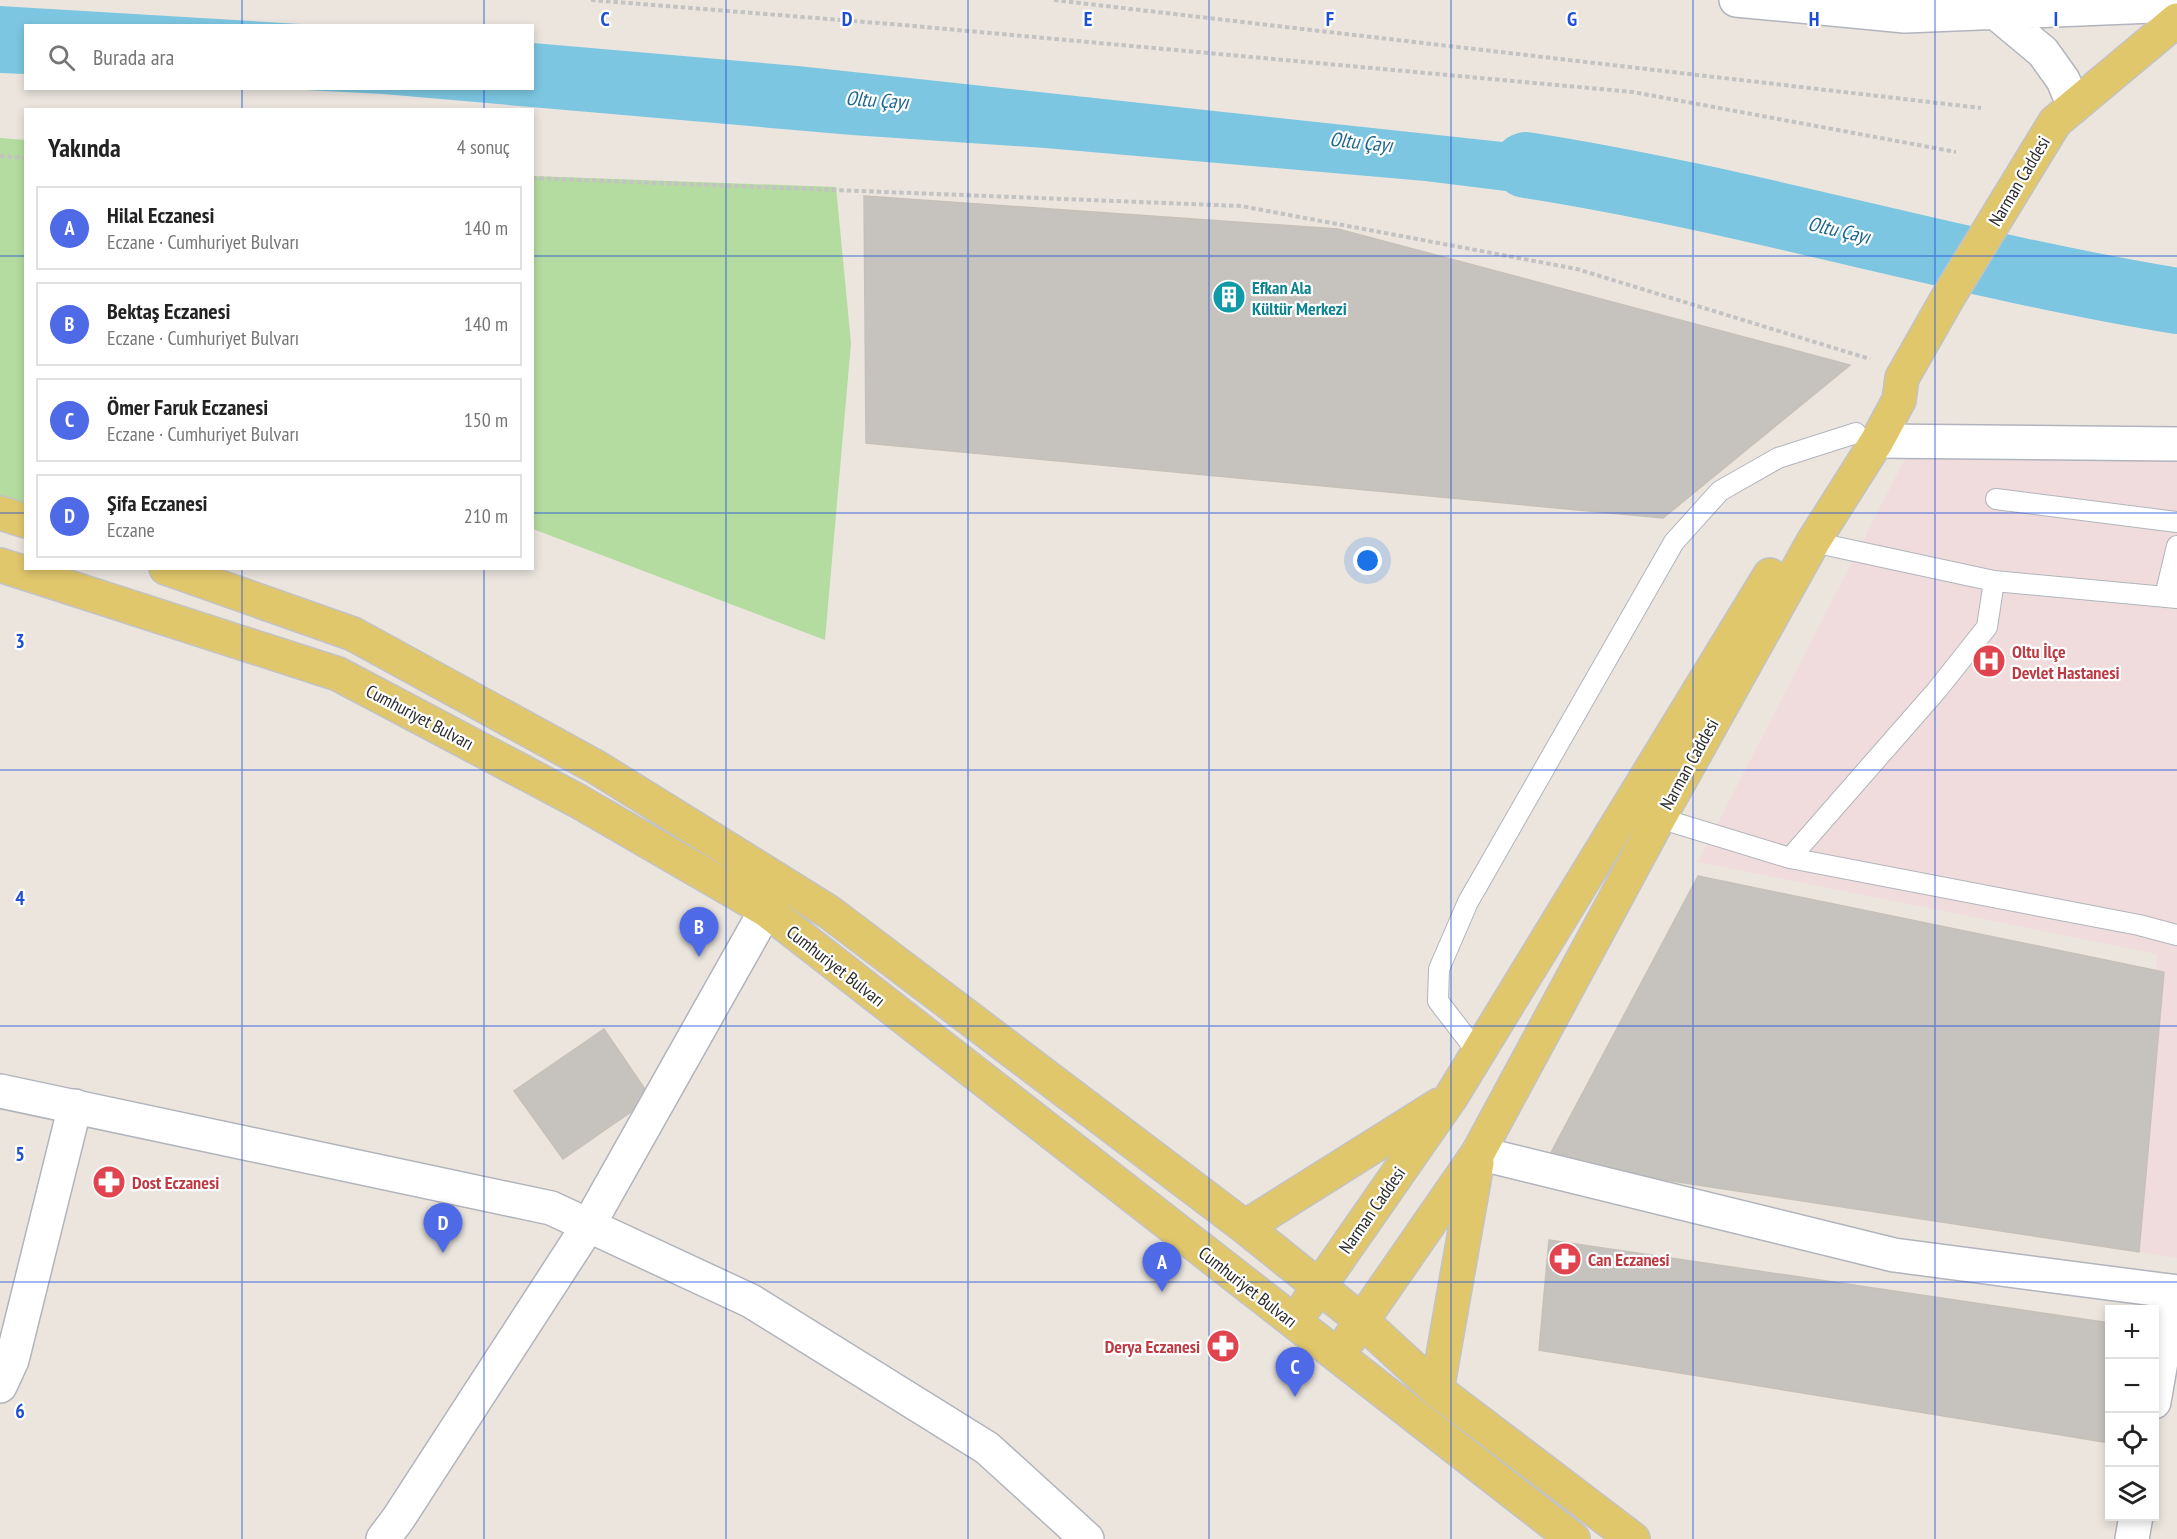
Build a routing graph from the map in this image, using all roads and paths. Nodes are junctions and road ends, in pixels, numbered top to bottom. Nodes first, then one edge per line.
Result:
1 (591, 0) edge
2 (1054, 0) edge
3 (1736, 0) edge
4 (2128, 3) edge
5 (2177, 5) edge
6 (1995, 12) junction
7 (2177, 20) edge
8 (1981, 108) dead end
9 (2065, 114) junction
10 (1956, 152) dead end
11 (0, 156) edge
12 (24, 158) edge
13 (534, 178) edge
14 (1870, 360) dead end
15 (1867, 437) junction
16 (2177, 444) edge
17 (1996, 499) dead end
18 (0, 513) edge
19 (24, 520) edge
20 (2177, 522) edge
21 (1813, 542) junction
22 (2177, 546) edge
23 (0, 565) edge
24 (172, 570) edge
25 (1994, 581) junction
26 (2171, 597) edge
27 (1659, 818) junction
28 (1790, 858) junction
29 (766, 910) junction
30 (2177, 935) edge
31 (1478, 1053) junction
32 (0, 1090) edge
33 (1451, 1097) junction
34 (75, 1106) junction
35 (1478, 1153) junction
36 (588, 1226) junction
37 (1245, 1227) junction
38 (1319, 1286) junction
39 (2175, 1292) edge
40 (1362, 1321) junction
41 (1294, 1323) junction
42 (1338, 1357) junction
43 (2159, 1376) edge
44 (0, 1386) edge
45 (1437, 1390) junction
46 (2135, 1521) edge
47 (382, 1539) edge
48 (1087, 1539) edge
49 (1573, 1539) edge
50 (1632, 1539) edge
51 (2132, 1539) edge

1 - 10 path
2 - 8 path
3 - 6 street
4 - 5 street
4 - 6 street
6 - 9 street
7 - 9 main road, Narman Caddesi
9 - 15 main road, Narman Caddesi
11 - 12 path
13 - 14 path
15 - 16 street
15 - 21 main road, Narman Caddesi
15 - 31 main road, Narman Caddesi
15 - 31 lane
17 - 20 lane
18 - 19 main road
21 - 25 lane
21 - 27 main road, Narman Caddesi
22 - 26 lane
23 - 29 main road, Cumhuriyet Bulvarı
24 - 37 main road, Cumhuriyet Bulvarı
25 - 26 lane
25 - 28 lane
27 - 28 lane
27 - 35 main road, Narman Caddesi
28 - 30 lane
29 - 36 street
29 - 41 main road, Cumhuriyet Bulvarı
31 - 33 main road, Narman Caddesi
32 - 34 street
33 - 37 main road, Narman Caddesi
33 - 38 main road, Narman Caddesi
34 - 36 street
34 - 44 street
35 - 39 street
35 - 40 main road, Narman Caddesi
35 - 45 main road, Narman Caddesi
36 - 47 street
36 - 48 street
37 - 38 main road, Cumhuriyet Bulvarı
38 - 40 main road, Cumhuriyet Bulvarı
38 - 41 main road, Narman Caddesi
39 - 43 street
40 - 42 main road, Narman Caddesi
40 - 45 main road, Cumhuriyet Bulvarı
41 - 42 main road, Cumhuriyet Bulvarı
42 - 49 main road, Cumhuriyet Bulvarı
45 - 50 main road, Cumhuriyet Bulvarı
46 - 51 street

